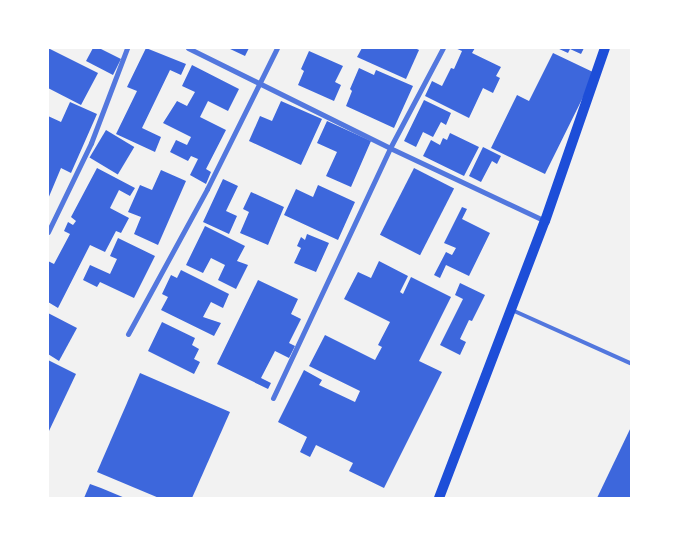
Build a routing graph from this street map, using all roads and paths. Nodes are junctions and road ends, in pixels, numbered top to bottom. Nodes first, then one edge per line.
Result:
1 (127, 48) edge
2 (188, 48) edge
3 (277, 48) edge
4 (443, 48) edge
5 (606, 48) edge
6 (258, 83) junction
7 (390, 148) junction
8 (545, 221) junction
9 (48, 232) edge
10 (512, 310) junction
11 (128, 334) dead end
12 (632, 364) edge
13 (273, 398) dead end
14 (439, 498) edge

1 - 9 street
2 - 6 street
3 - 6 street
4 - 7 street
5 - 8 main road
6 - 7 street
6 - 11 street
7 - 8 street
7 - 13 street
8 - 10 main road
10 - 12 lane
10 - 14 main road

